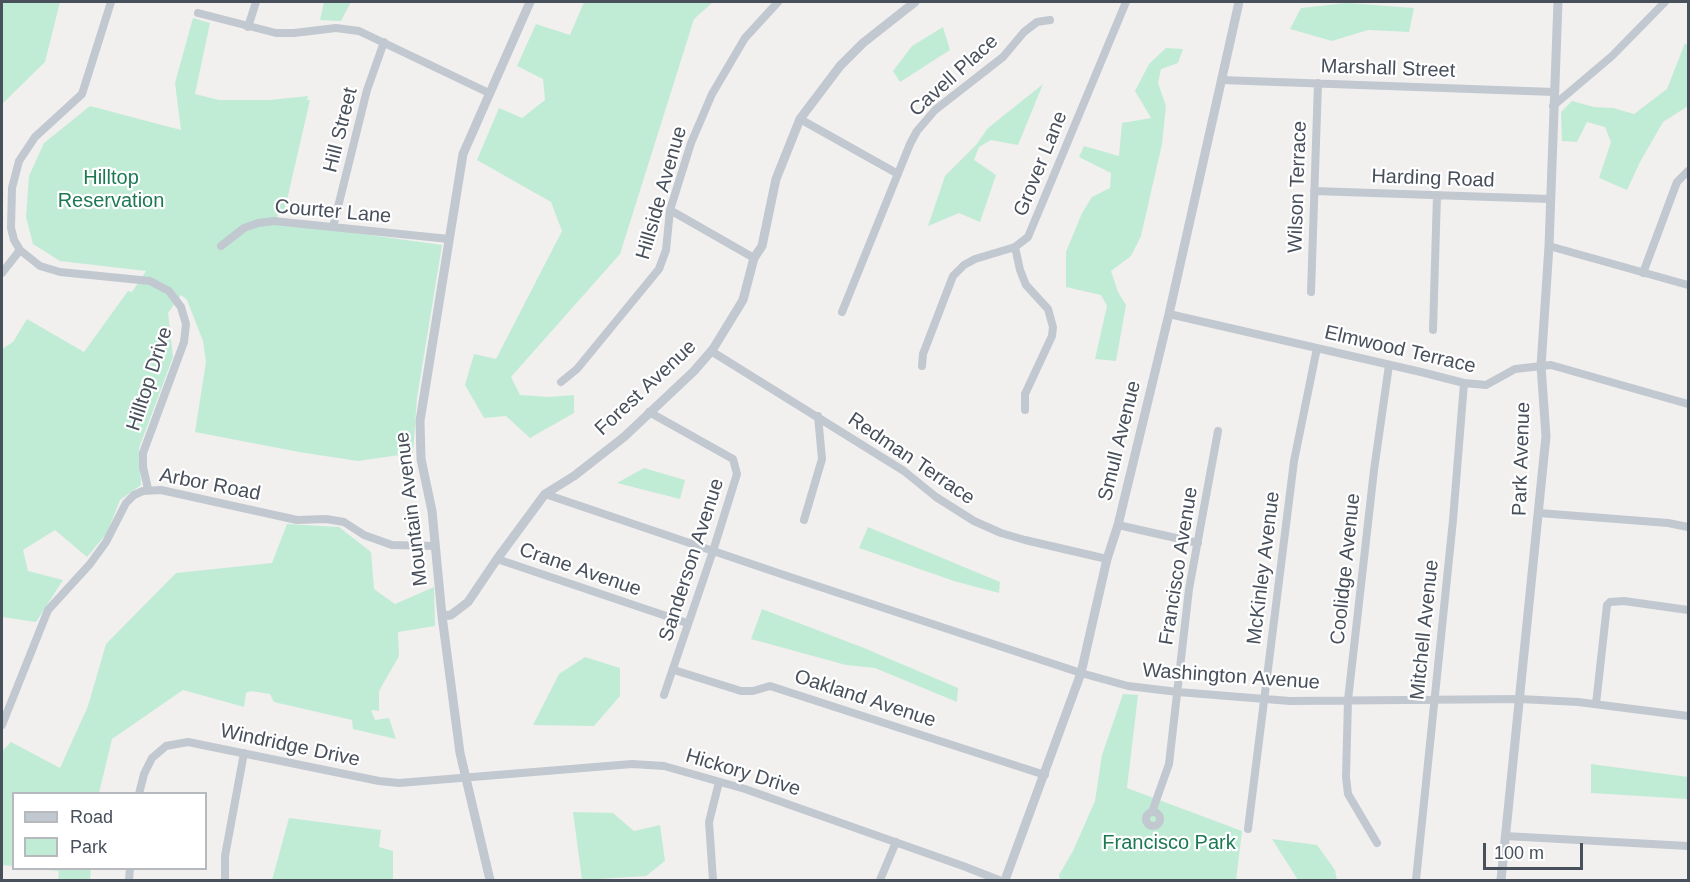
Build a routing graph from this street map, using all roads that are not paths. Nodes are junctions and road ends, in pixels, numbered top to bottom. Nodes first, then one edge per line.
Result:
1 (111, 2) edge
2 (256, 2) edge
3 (530, 2) edge
4 (777, 2) edge
5 (915, 2) edge
6 (1126, 2) edge
7 (1239, 2) edge
8 (1558, 2) edge
9 (1665, 2) edge
10 (198, 13) dead end
11 (1050, 20) dead end
12 (248, 27) junction
13 (384, 42) junction
14 (1221, 80) junction
15 (1318, 83) junction
16 (1554, 92) junction
17 (489, 93) junction
18 (1553, 106) junction
19 (800, 118) junction
20 (1689, 171) edge
21 (898, 174) junction
22 (1314, 191) junction
23 (1437, 195) junction
24 (1550, 199) junction
25 (670, 210) junction
26 (333, 227) junction
27 (449, 239) junction
28 (221, 246) dead end
29 (1549, 246) junction
30 (1015, 247) junction
31 (20, 250) junction
32 (753, 258) junction
33 (2, 273) edge
34 (1643, 273) junction
35 (1689, 285) edge
36 (1311, 292) dead end
37 (842, 312) dead end
38 (1169, 314) junction
39 (1433, 330) dead end
40 (1317, 348) junction
41 (711, 351) junction
42 (1389, 364) junction
43 (922, 366) dead end
44 (1541, 366) junction
45 (561, 382) dead end
46 (1464, 383) junction
47 (1689, 404) edge
48 (1025, 410) dead end
49 (648, 412) junction
50 (818, 416) junction
51 (1218, 431) dead end
52 (148, 489) junction
53 (545, 494) junction
54 (1539, 513) junction
55 (804, 520) dead end
56 (1118, 525) junction
57 (1689, 527) edge
58 (1198, 543) junction
59 (435, 546) junction
60 (713, 551) junction
61 (497, 559) junction
62 (1107, 559) junction
63 (1689, 610) edge
64 (442, 616) junction
65 (687, 623) junction
66 (674, 670) junction
67 (1081, 673) junction
68 (1178, 692) junction
69 (664, 695) dead end
70 (1265, 699) junction
71 (1434, 699) junction
72 (1520, 699) junction
73 (1348, 700) junction
74 (1596, 704) junction
75 (1689, 716) edge
76 (2, 725) edge
77 (244, 753) junction
78 (465, 776) junction
79 (1045, 776) junction
80 (720, 782) junction
81 (140, 792) edge
82 (1152, 812) dead end
83 (1248, 829) dead end
84 (1505, 836) junction
85 (896, 842) junction
86 (1377, 843) dead end
87 (1689, 846) edge
88 (225, 880) edge
89 (490, 880) edge
90 (713, 880) edge
91 (880, 880) edge
92 (999, 880) edge
93 (1005, 880) edge
94 (1416, 880) edge
95 (1501, 880) edge

1 - 31 street
2 - 12 street
3 - 17 street, Mountain Avenue
4 - 25 street, Hillside Avenue
5 - 19 street, Forest Avenue
6 - 30 street, Grover Lane
7 - 14 street, Smull Avenue
8 - 16 street, Park Avenue
9 - 18 street
10 - 12 street
11 - 21 street, Cavell Place
12 - 13 street
13 - 17 street
13 - 26 street, Hill Street
14 - 15 street, Marshall Street
14 - 38 street, Smull Avenue
15 - 16 street, Marshall Street
15 - 22 street, Wilson Terrace
16 - 18 street, Park Avenue
17 - 27 street, Mountain Avenue
18 - 24 street, Park Avenue
19 - 21 street
19 - 32 street, Forest Avenue
20 - 34 street
21 - 37 street, Cavell Place
22 - 23 street, Harding Road
22 - 36 street, Wilson Terrace
23 - 24 street, Harding Road
23 - 39 street
24 - 29 street, Park Avenue
25 - 32 street
25 - 45 street, Hillside Avenue
26 - 27 street, Courter Lane
26 - 28 street, Courter Lane
27 - 59 street, Mountain Avenue
29 - 34 street
29 - 44 street, Park Avenue
30 - 43 street
30 - 48 street
31 - 33 street
31 - 52 street, Hilltop Drive
32 - 41 street, Forest Avenue
34 - 35 street
38 - 40 street, Elmwood Terrace
38 - 56 street, Smull Avenue
40 - 42 street, Elmwood Terrace
40 - 70 street, McKinley Avenue
41 - 49 street, Forest Avenue
41 - 50 street, Redman Terrace
42 - 46 street, Elmwood Terrace
42 - 73 street, Coolidge Avenue
44 - 46 street, Elmwood Terrace
44 - 47 street, Elmwood Terrace
44 - 54 street, Park Avenue
46 - 71 street, Mitchell Avenue
49 - 53 street, Forest Avenue
49 - 60 street, Sanderson Avenue
50 - 55 street
50 - 62 street, Redman Terrace
51 - 58 street, Francisco Avenue
52 - 59 street, Arbor Road
52 - 76 street, Arbor Road
53 - 60 street, Washington Avenue
53 - 61 street, Forest Avenue
54 - 57 street
54 - 72 street, Park Avenue
56 - 58 street
56 - 62 street, Smull Avenue
58 - 68 street, Francisco Avenue
59 - 64 street, Mountain Avenue
60 - 65 street, Sanderson Avenue
60 - 67 street, Washington Avenue
61 - 64 street, Forest Avenue
61 - 65 street, Crane Avenue
62 - 67 street, Smull Avenue
63 - 74 street
64 - 78 street, Mountain Avenue
65 - 66 street, Sanderson Avenue
66 - 69 street, Sanderson Avenue
66 - 79 street, Oakland Avenue
67 - 68 street, Washington Avenue
67 - 79 street, Smull Avenue
68 - 70 street, Washington Avenue
68 - 82 street, Francisco Avenue
70 - 73 street, Washington Avenue
70 - 83 street, McKinley Avenue
71 - 72 street, Washington Avenue
71 - 73 street, Washington Avenue
71 - 94 street, Mitchell Avenue
72 - 74 street, Washington Avenue
72 - 84 street, Park Avenue
73 - 86 street, Coolidge Avenue
74 - 75 street, Washington Avenue
77 - 78 street, Windridge Drive
77 - 81 street, Windridge Drive
77 - 88 street
78 - 80 street, Hickory Drive
78 - 89 street, Mountain Avenue
79 - 93 street, Smull Avenue
80 - 85 street, Hickory Drive
80 - 90 street
84 - 87 street
84 - 95 street, Park Avenue
85 - 91 street
85 - 92 street, Hickory Drive

